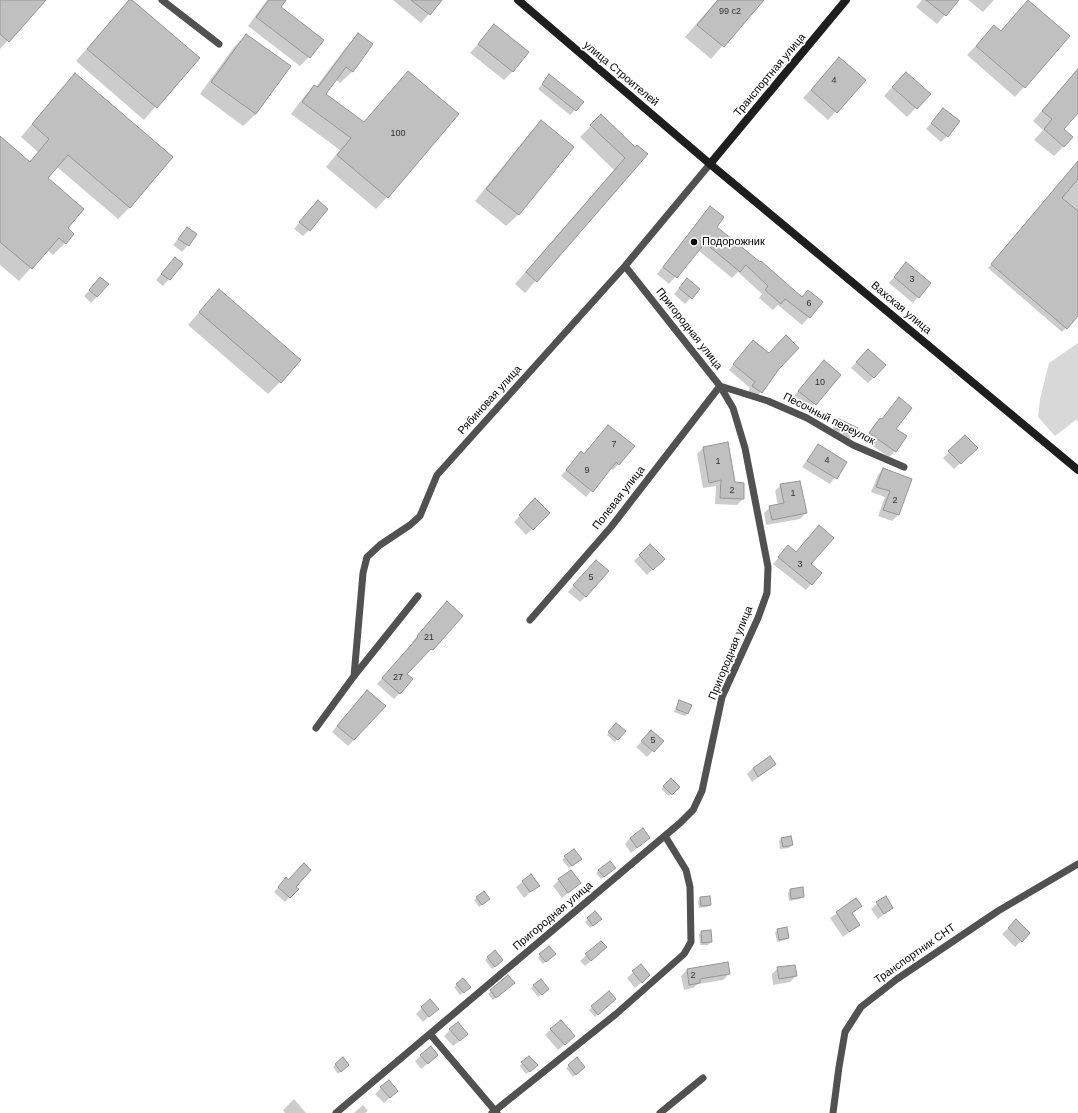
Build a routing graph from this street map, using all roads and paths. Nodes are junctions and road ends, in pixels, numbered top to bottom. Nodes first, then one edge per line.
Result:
1 (162, 0) edge
2 (518, 0) edge
3 (846, 0) edge
4 (219, 44) dead end
5 (710, 164) junction
6 (625, 266) junction
7 (720, 386) junction
8 (904, 467) dead end
9 (1078, 470) edge
10 (418, 596) dead end
11 (530, 620) dead end
12 (354, 676) junction
13 (316, 728) dead end
14 (665, 836) junction
15 (1078, 864) edge
16 (430, 1034) junction
17 (703, 1078) dead end
18 (494, 1112) edge
19 (336, 1113) edge
20 (660, 1113) edge
21 (833, 1113) edge

1 - 4 lane
2 - 5 street, улица Строителей
3 - 5 street, Транспортная улица
5 - 6 lane, Рябиновая улица
5 - 9 street, Вахская улица
6 - 7 lane, Пригородная улица
6 - 12 lane, Рябиновая улица
7 - 8 lane, Песочный переулок
7 - 11 lane, Полевая улица
7 - 14 lane, Пригородная улица
10 - 12 lane
12 - 13 lane
14 - 16 lane, Пригородная улица
14 - 18 lane
15 - 21 lane, Транспортник СНТ
16 - 18 lane
16 - 19 lane, Пригородная улица
17 - 20 lane

